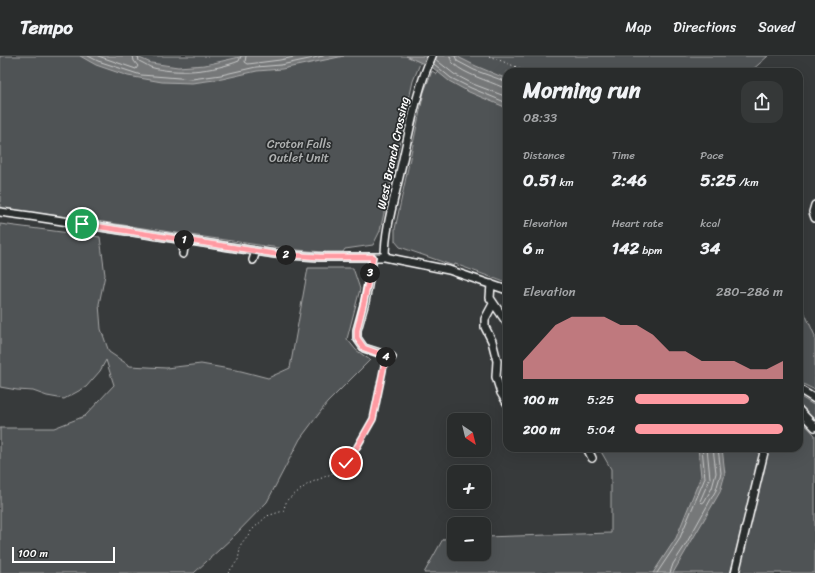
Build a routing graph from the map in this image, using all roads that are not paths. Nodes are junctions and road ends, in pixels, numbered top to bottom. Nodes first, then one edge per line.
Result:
1 (432, 56) edge
2 (815, 205) edge
3 (0, 212) edge
4 (815, 218) edge
5 (185, 241) junction
6 (256, 251) junction
7 (183, 254) dead end
8 (373, 257) junction
9 (385, 257) junction
10 (253, 260) dead end
11 (491, 284) junction
12 (503, 288) edge
13 (493, 304) junction
14 (503, 318) edge
15 (389, 357) road end
16 (803, 391) edge
17 (503, 396) edge
18 (815, 398) edge
19 (803, 414) edge
20 (815, 427) edge
21 (589, 452) edge
22 (764, 452) edge
23 (592, 458) dead end
24 (735, 573) edge

1 - 9 street, West Branch Crossing
2 - 4 street
3 - 5 street
5 - 6 street
5 - 7 street
6 - 8 street
6 - 10 street
8 - 9 street
8 - 15 street
9 - 11 street
11 - 12 street
11 - 13 street
13 - 14 street
13 - 17 street
16 - 18 street
19 - 20 street
21 - 23 street
22 - 24 street

